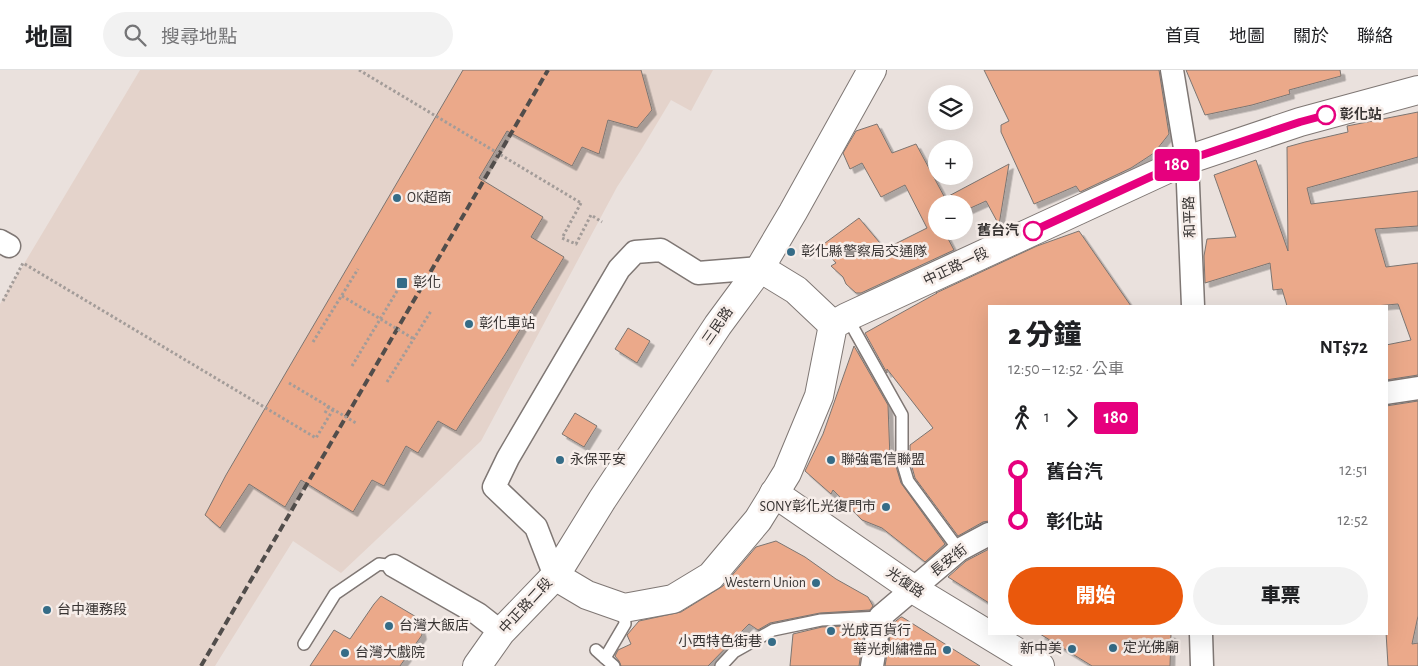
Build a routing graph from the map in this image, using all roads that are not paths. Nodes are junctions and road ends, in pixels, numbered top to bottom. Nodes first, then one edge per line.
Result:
1 (872, 70) edge
2 (1172, 70) edge
3 (1418, 90) edge
4 (1187, 160) junction
5 (760, 268) junction
6 (1193, 305) edge
7 (840, 321) junction
8 (1418, 388) edge
9 (1388, 393) edge
10 (774, 494) junction
11 (988, 535) edge
12 (959, 550) junction
13 (394, 566) joint
14 (555, 576) junction
15 (913, 589) junction
16 (624, 608) junction
17 (880, 617) junction
18 (501, 632) junction
19 (988, 634) edge
20 (989, 635) edge
21 (1201, 635) edge
22 (304, 644) dead end
23 (596, 650) dead end
24 (609, 662) edge
25 (477, 666) edge
26 (721, 666) edge
27 (872, 666) edge
28 (1040, 666) edge
29 (1202, 666) edge

1 - 5 street, 三民路
2 - 4 street, 和平路
3 - 4 street, 中正路一段
4 - 6 street, 和平路
4 - 7 street, 中正路一段
5 - 7 street
5 - 14 street, 三民路
5 - 14 street
7 - 10 street
7 - 12 lane
8 - 9 street
10 - 15 street, 光復路
10 - 16 street, 中正路二段
11 - 12 street, 長安街
12 - 15 street, 長安街
13 - 18 street
13 - 22 lane
14 - 16 street, 中正路二段
14 - 18 street, 中正路二段
15 - 17 street, 長安街
15 - 19 street, 光復路
16 - 24 lane
17 - 26 lane
17 - 27 street
18 - 25 street, 中正路二段
20 - 28 street, 光復路
21 - 29 street
23 - 24 lane

